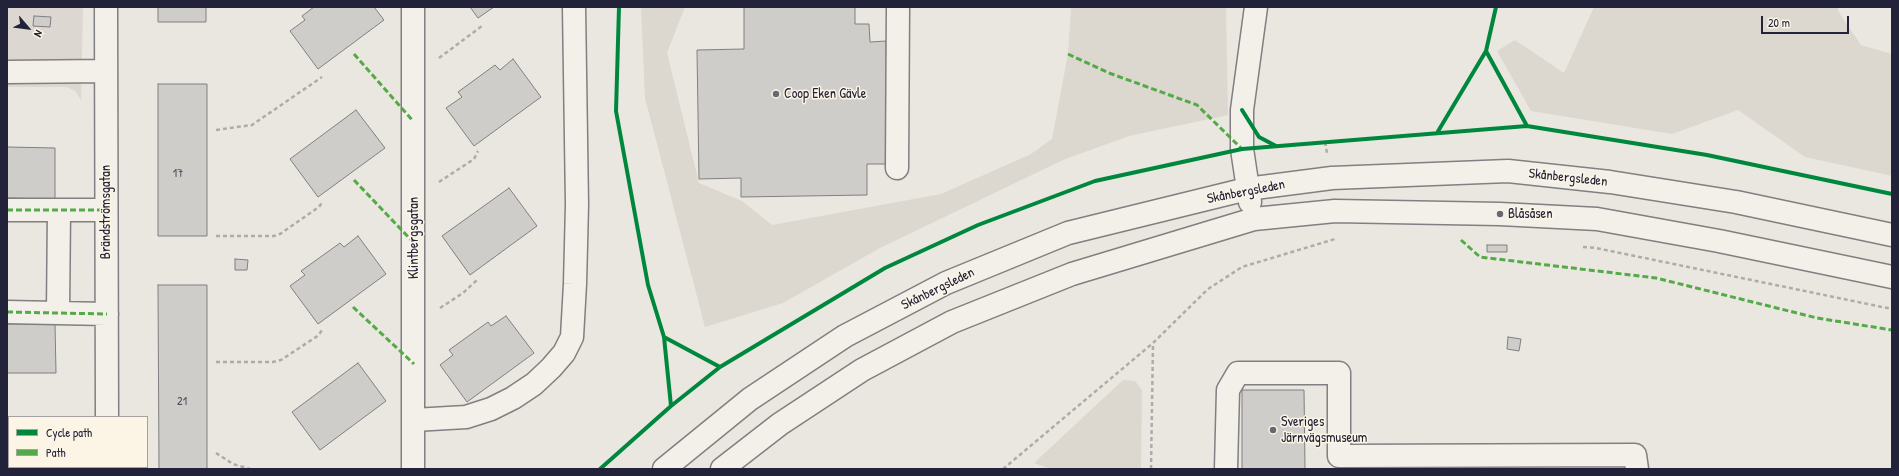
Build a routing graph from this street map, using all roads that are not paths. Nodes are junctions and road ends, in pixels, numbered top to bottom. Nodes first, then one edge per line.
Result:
1 (106, 7) edge
2 (413, 7) edge
3 (574, 7) edge
4 (898, 7) edge
5 (1256, 7) edge
6 (106, 71) junction
7 (7, 72) edge
8 (897, 168) dead end
9 (1247, 188) junction
10 (7, 210) edge
11 (59, 210) junction
12 (106, 210) junction
13 (1254, 219) junction
14 (1892, 235) edge
15 (1892, 277) edge
16 (7, 312) edge
17 (58, 313) junction
18 (106, 314) junction
19 (107, 416) edge
20 (414, 420) junction
21 (413, 469) edge
22 (664, 469) edge
23 (722, 469) edge
24 (1226, 469) edge
25 (1637, 469) edge

1 - 6 street, Brändströmsgatan
2 - 20 street, Klintbergsgatan
3 - 20 street
4 - 8 street
5 - 9 street
6 - 7 street
6 - 12 street, Brändströmsgatan
9 - 13 street
9 - 14 street, Skånbergsleden
9 - 22 street, Skånbergsleden
10 - 11 street
11 - 12 street
11 - 17 street
12 - 18 street, Brändströmsgatan
13 - 15 street, Skånbergsleden
13 - 23 street, Skånbergsleden
16 - 17 street
17 - 18 street
18 - 19 street, Brändströmsgatan
20 - 21 street, Klintbergsgatan
24 - 25 street

